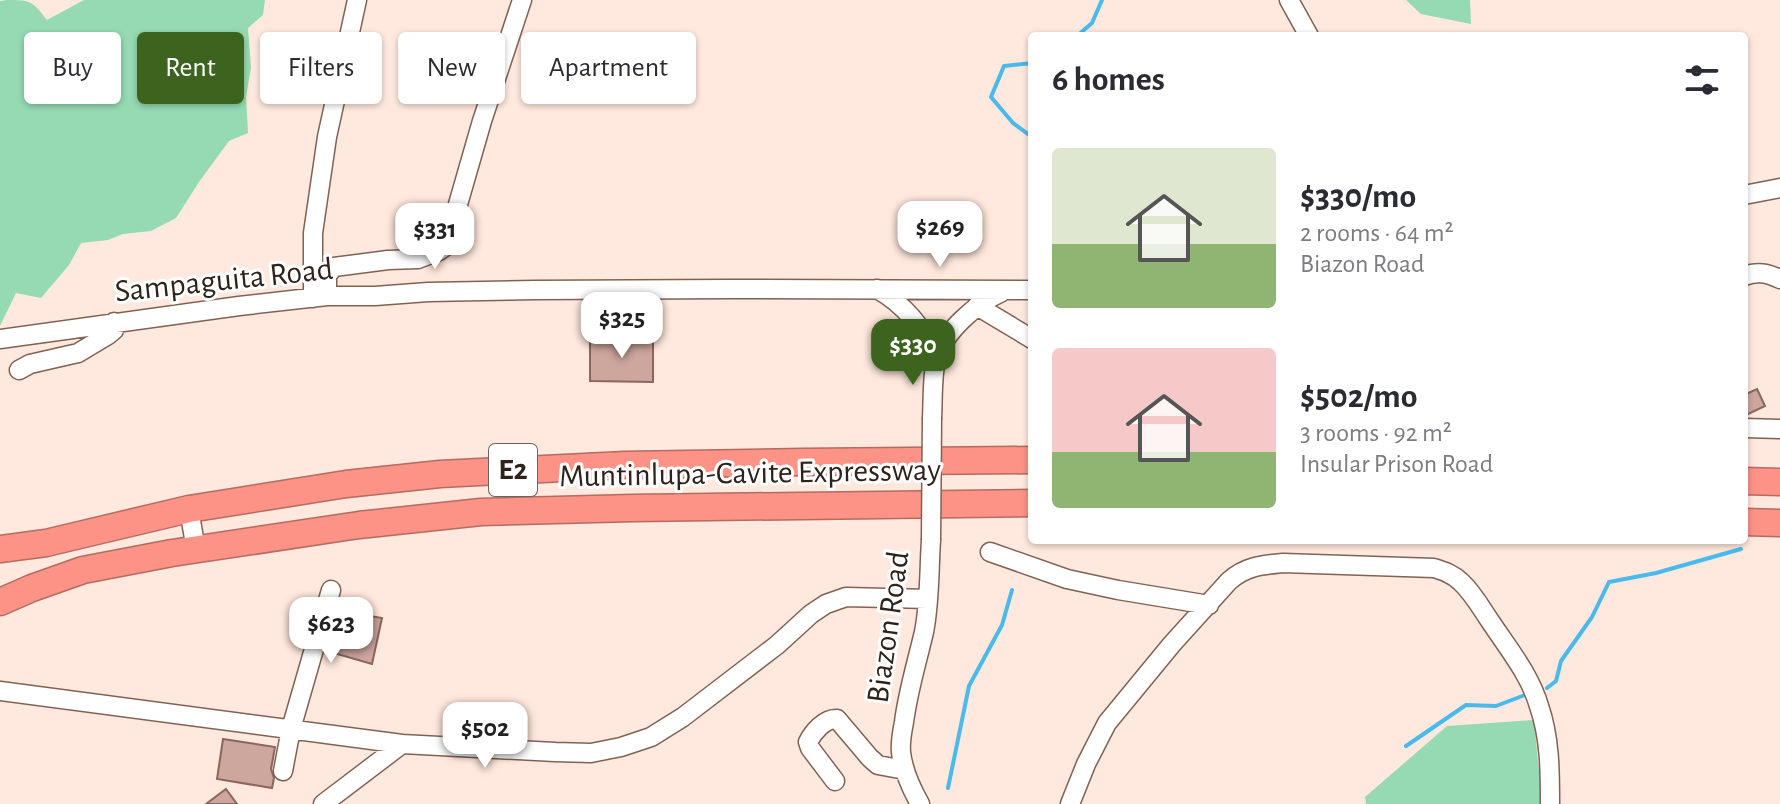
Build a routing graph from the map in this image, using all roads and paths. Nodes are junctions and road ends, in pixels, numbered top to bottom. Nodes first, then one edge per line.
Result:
1 (357, 0) edge
2 (522, 0) edge
3 (1289, 0) edge
4 (1307, 32) edge
5 (1780, 188) edge
6 (1748, 194) edge
7 (1748, 275) edge
8 (1780, 279) edge
9 (876, 289) junction
10 (1028, 290) edge
11 (1005, 291) junction
12 (320, 297) junction
13 (977, 306) junction
14 (114, 322) junction
15 (1028, 337) edge
16 (0, 339) edge
17 (936, 358) junction
18 (19, 370) dead end
19 (1748, 428) edge
20 (1780, 429) edge
21 (1028, 460) edge
22 (1748, 481) edge
23 (1780, 482) edge
24 (1028, 503) edge
25 (189, 509) junction
26 (1748, 522) edge
27 (1780, 523) edge
28 (0, 549) edge
29 (196, 550) junction
30 (990, 552) dead end
31 (331, 590) dead end
32 (928, 599) junction
33 (0, 602) edge
34 (1209, 605) junction
35 (0, 691) edge
36 (291, 729) junction
37 (402, 744) junction
38 (905, 770) junction
39 (283, 771) dead end
40 (835, 781) dead end
41 (323, 804) edge
42 (920, 804) edge
43 (1070, 804) edge
44 (1550, 804) edge

1 - 12 street
2 - 12 street
3 - 4 street
5 - 6 street
7 - 8 street
9 - 11 street, Sampaguita Road
9 - 12 street, Sampaguita Road
9 - 17 street
10 - 11 street, Sampaguita Road
11 - 13 street, Biazon Road
12 - 14 street, Sampaguita Road
13 - 15 street
13 - 17 street, Biazon Road
14 - 16 street, Sampaguita Road
14 - 18 street
17 - 32 street, Biazon Road, bridge
19 - 20 street
21 - 25 highway, Muntinlupa-Cavite Expressway / E2
22 - 23 highway
24 - 29 highway, Muntinlupa-Cavite Expressway / E2
25 - 28 highway, Muntinlupa-Cavite Expressway / E2
25 - 29 street
26 - 27 highway
29 - 33 highway, Muntinlupa-Cavite Expressway / E2
30 - 34 street
31 - 36 street
32 - 37 street
32 - 38 street, Biazon Road
34 - 43 street
34 - 44 street
35 - 36 street
36 - 37 street
36 - 39 street
37 - 41 street
38 - 40 street
38 - 42 street, Biazon Road

